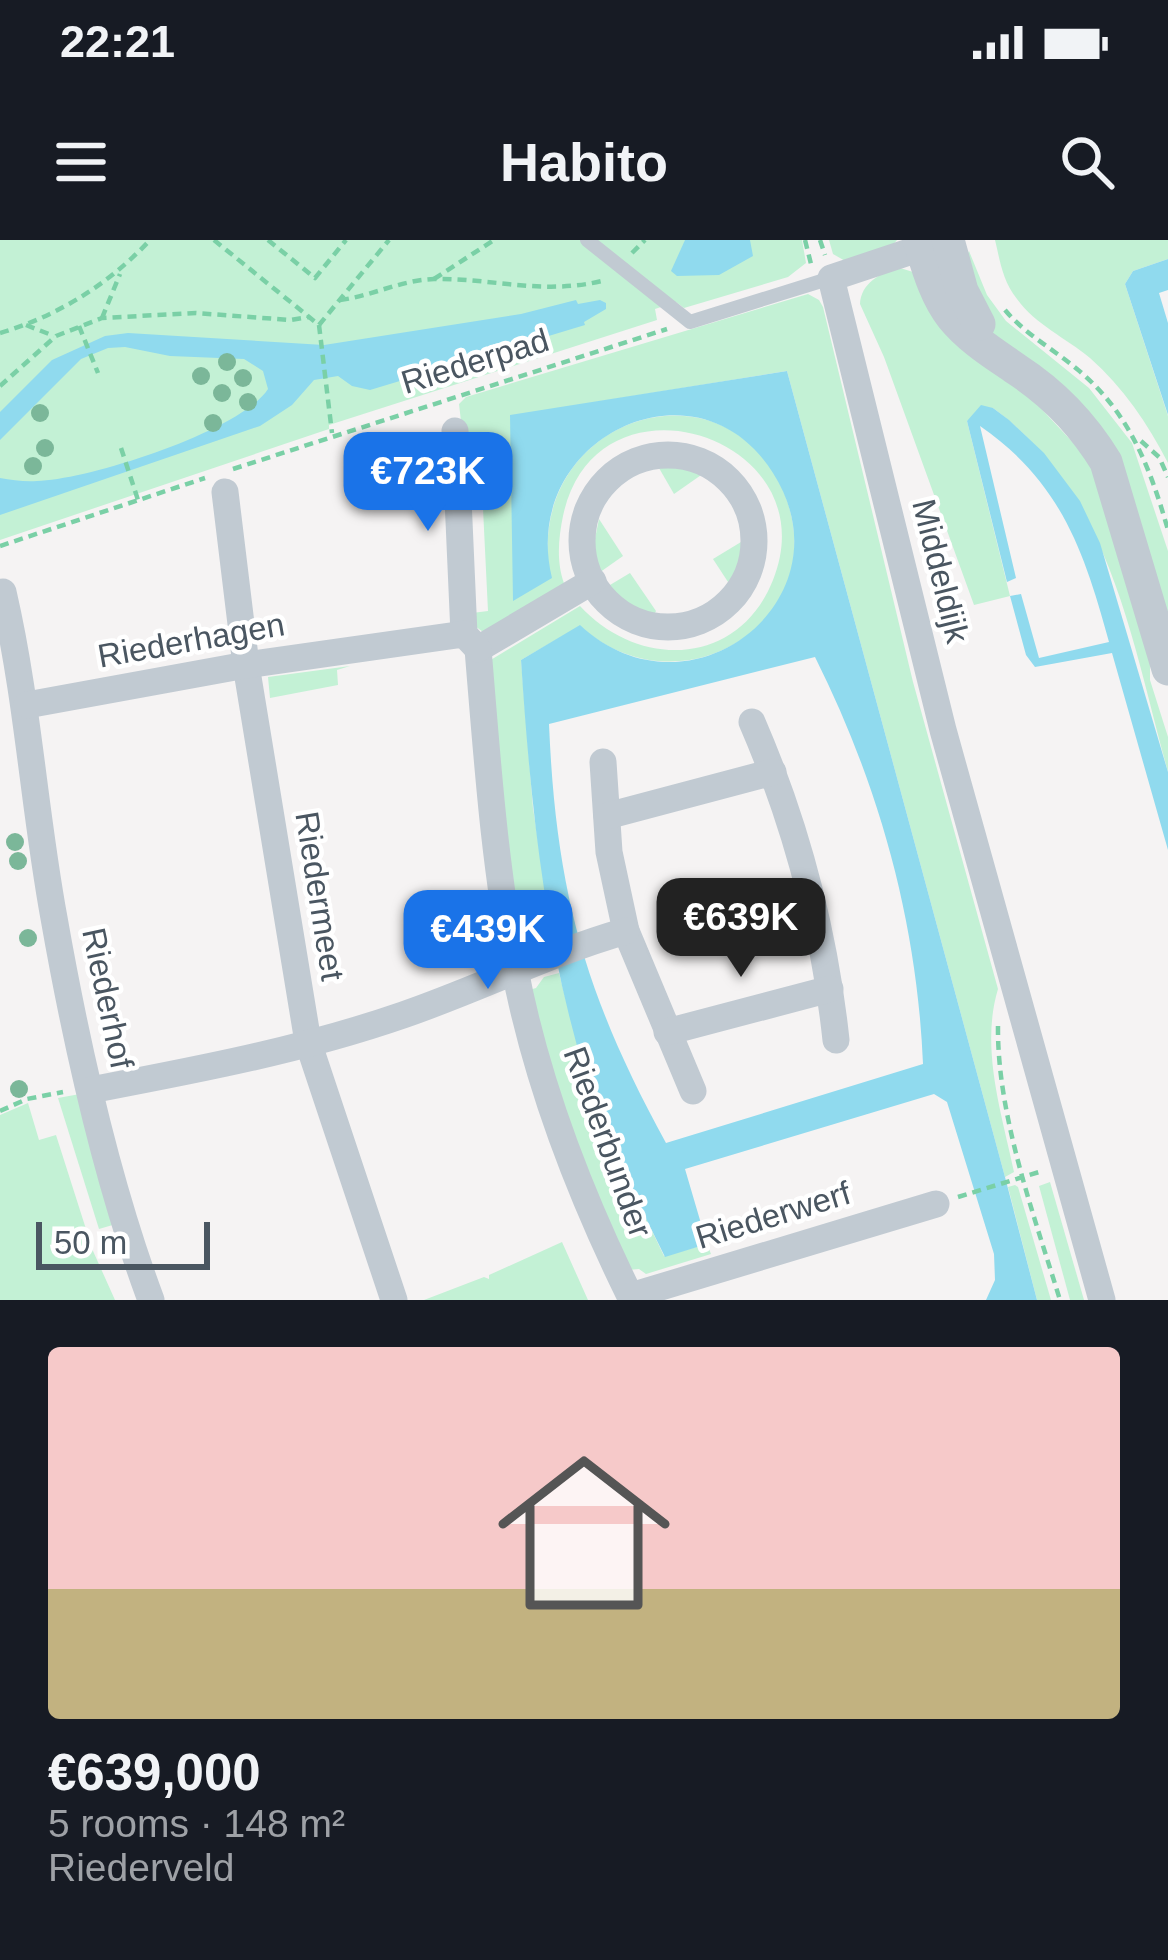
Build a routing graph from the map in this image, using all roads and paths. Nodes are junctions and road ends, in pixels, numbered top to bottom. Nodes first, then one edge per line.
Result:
1 (150, 240) edge
2 (214, 240) edge
3 (268, 240) edge
4 (346, 240) edge
5 (389, 240) edge
6 (494, 240) edge
7 (587, 240) edge
8 (933, 242) edge
9 (122, 271) junction
10 (629, 274) junction
11 (831, 278) junction
12 (433, 279) junction
13 (997, 298) dead end
14 (340, 300) junction
15 (309, 317) junction
16 (102, 318) junction
17 (690, 322) junction
18 (319, 325) junction
19 (26, 326) junction
20 (79, 326) junction
21 (0, 334) edge
22 (56, 336) junction
23 (97, 370) dead end
24 (0, 386) edge
25 (454, 431) dead end
26 (332, 434) junction
27 (1136, 438) junction
28 (122, 449) dead end
29 (1168, 477) edge
30 (225, 491) dead end
31 (138, 500) junction
32 (1168, 530) edge
33 (0, 546) edge
34 (593, 581) junction
35 (0, 593) edge
36 (471, 642) junction
37 (246, 665) junction
38 (1168, 669) edge
39 (27, 705) junction
40 (752, 722) dead end
41 (603, 762) dead end
42 (773, 772) junction
43 (607, 816) junction
44 (626, 931) junction
45 (514, 970) junction
46 (1011, 973) junction
47 (830, 989) junction
48 (667, 1032) junction
49 (836, 1040) dead end
50 (308, 1042) junction
51 (91, 1090) junction
52 (693, 1091) dead end
53 (0, 1111) edge
54 (1053, 1168) dead end
55 (1022, 1178) junction
56 (974, 1192) dead end
57 (935, 1204) dead end
58 (632, 1298) edge
59 (151, 1300) edge
60 (394, 1300) edge
61 (1060, 1300) edge
62 (1102, 1300) edge

1 - 9 path
2 - 15 path
3 - 4 path
5 - 14 path
6 - 12 path
7 - 10 lane
8 - 11 street
8 - 38 street
9 - 16 path
9 - 19 path
10 - 12 path
10 - 17 lane
11 - 17 lane
11 - 46 street, Middeldijk
12 - 14 path
13 - 27 path
14 - 18 path
15 - 16 path
15 - 18 path
16 - 20 path
17 - 26 path, Riederpad
18 - 26 path
19 - 21 path
19 - 22 path
20 - 22 path
20 - 23 path
22 - 24 path
25 - 36 street, Riederbunder
26 - 31 path, Riederpad
27 - 29 path
27 - 32 path
28 - 31 path
30 - 37 street, Riedermeet
31 - 33 path, Riederpad
34 - 34 street
34 - 36 street
35 - 39 street
36 - 37 street, Riederhagen
36 - 45 street, Riederbunder
37 - 39 street, Riederhagen
37 - 50 street, Riedermeet
39 - 51 street, Riederhof
40 - 42 street
41 - 43 street
42 - 43 street
42 - 47 street
43 - 44 street
44 - 45 street
44 - 48 street
45 - 50 street
45 - 58 street, Riederbunder
46 - 55 path
46 - 62 street, Middeldijk
47 - 48 street
47 - 49 street
48 - 52 street
50 - 51 street
50 - 60 street, Riedermeet
51 - 53 path
51 - 59 street, Riederhof
54 - 55 path
55 - 56 path
55 - 61 path
57 - 58 street, Riederwerf

